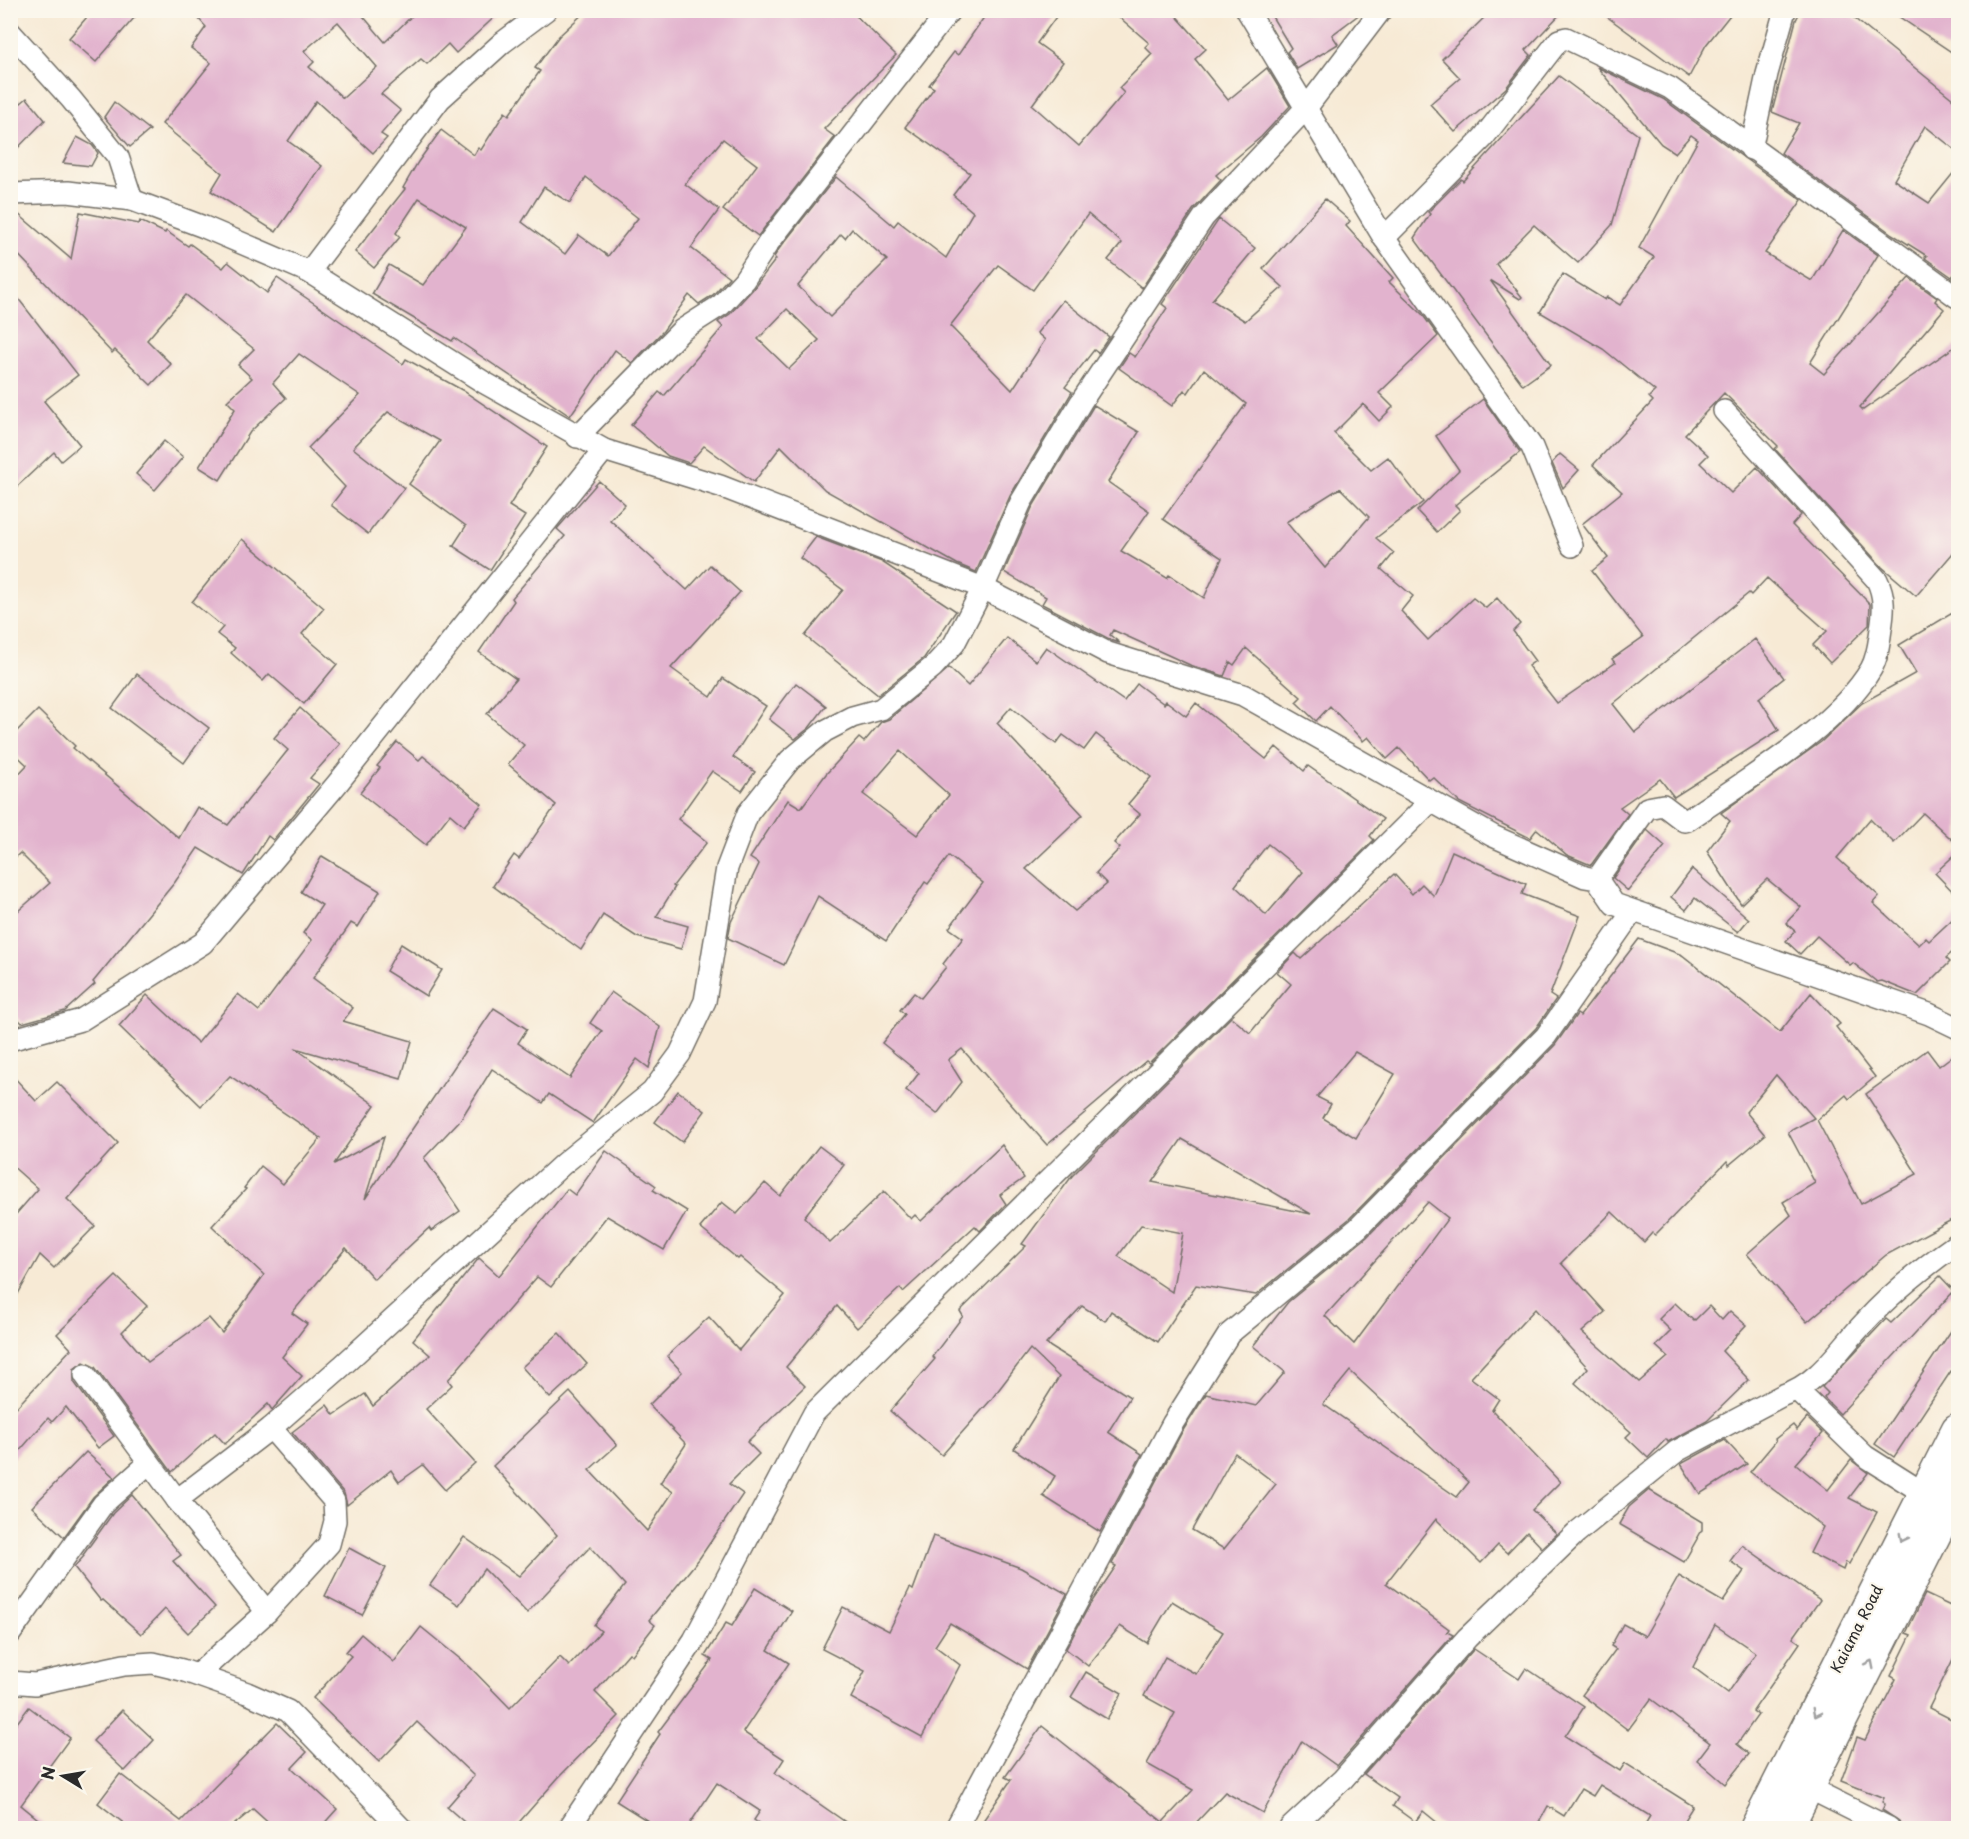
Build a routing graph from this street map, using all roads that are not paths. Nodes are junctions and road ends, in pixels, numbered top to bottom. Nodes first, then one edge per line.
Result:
1 (546, 10) edge
2 (950, 10) edge
3 (1247, 10) edge
4 (1381, 10) edge
5 (1785, 10) edge
6 (10, 32) edge
7 (1307, 107) junction
8 (1751, 150) junction
9 (10, 194) edge
10 (132, 200) junction
11 (1384, 238) junction
12 (309, 273) junction
13 (1957, 297) edge
14 (1724, 411) dead end
15 (577, 437) junction
16 (604, 450) junction
17 (1572, 546) dead end
18 (983, 588) junction
19 (1430, 802) junction
20 (1597, 879) junction
21 (1633, 911) junction
22 (1959, 1029) edge
23 (10, 1041) edge
24 (1959, 1243) edge
25 (85, 1375) dead end
26 (1798, 1391) junction
27 (271, 1428) junction
28 (1959, 1430) edge
29 (149, 1462) junction
30 (1959, 1487) edge
31 (1925, 1494) junction
32 (177, 1500) junction
33 (267, 1611) junction
34 (10, 1634) edge
35 (197, 1675) junction
36 (10, 1682) edge
37 (1808, 1788) junction
38 (401, 1828) edge
39 (569, 1828) edge
40 (956, 1828) edge
41 (1290, 1828) edge
42 (1757, 1828) edge
43 (1786, 1828) edge
44 (1889, 1828) edge

1 - 12 street
2 - 15 street
3 - 7 street
4 - 7 street
5 - 8 street
6 - 10 street
7 - 11 street
7 - 18 street
8 - 11 street
8 - 13 street
9 - 10 street
10 - 12 street
11 - 17 street
12 - 15 street
14 - 20 street
15 - 16 street
16 - 18 street
16 - 23 street
18 - 19 street
18 - 27 street
19 - 20 street
19 - 39 street
20 - 21 street
21 - 22 street
21 - 40 street
24 - 26 street
25 - 29 street
26 - 31 street
26 - 41 street
27 - 32 street
27 - 33 street
28 - 31 highway, Kaiama Road
29 - 32 street
29 - 34 street
37 -> 30 highway, Kaiama Road
31 -> 42 highway, Kaiama Road
32 - 33 street
33 - 35 street
35 - 36 street
35 - 38 street
37 - 43 highway, Kaiama Road
37 - 44 street

